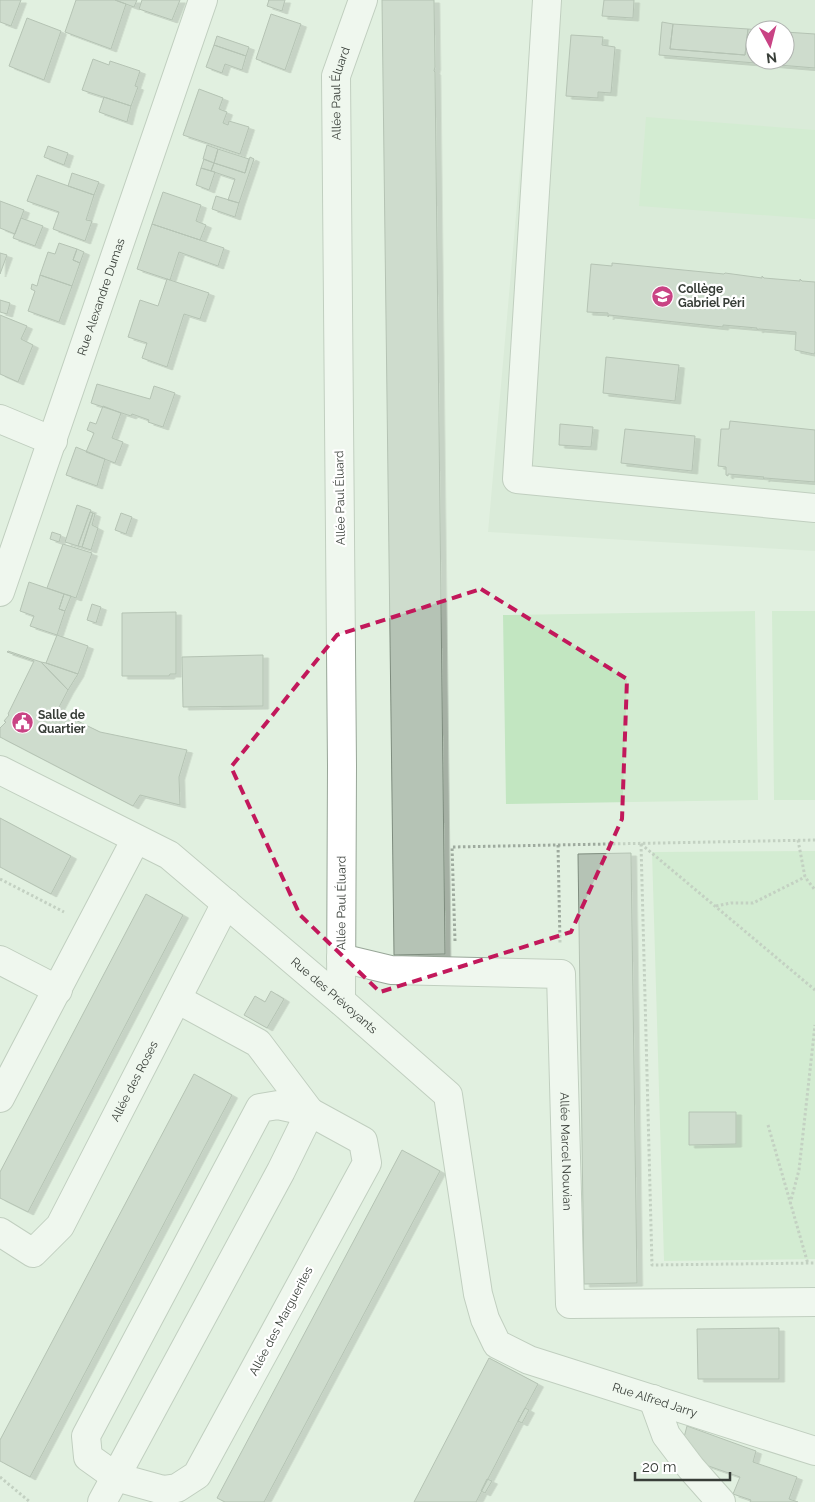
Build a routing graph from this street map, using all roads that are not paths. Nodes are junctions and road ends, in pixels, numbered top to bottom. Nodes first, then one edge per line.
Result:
1 (203, 0) edge
2 (363, 0) edge
3 (547, 0) edge
4 (0, 419) edge
5 (53, 441) junction
6 (815, 508) edge
7 (0, 592) edge
8 (0, 770) edge
9 (136, 839) junction
10 (226, 903) junction
11 (341, 958) junction
12 (0, 960) edge
13 (58, 990) junction
14 (177, 999) junction
15 (341, 1001) junction
16 (9, 1058) edge
17 (0, 1098) edge
18 (310, 1112) junction
19 (0, 1232) edge
20 (815, 1302) edge
21 (497, 1344) joint
22 (653, 1399) junction
23 (815, 1450) edge
24 (116, 1477) junction
25 (102, 1502) edge
26 (721, 1502) edge

1 - 5 street, Rue Alexandre Dumas
2 - 11 street, Allée Paul Éluard
3 - 6 street
4 - 5 street
5 - 7 street, Rue Alexandre Dumas
8 - 9 street, Rue des Prévoyants
9 - 10 street, Rue des Prévoyants
9 - 13 street
10 - 14 street, Allée des Roses
10 - 15 street, Rue des Prévoyants
11 - 15 street, Allée Paul Éluard
11 - 20 street, Allée Marcel Nouvian
12 - 13 street
13 - 16 street
14 - 18 street, Allée des Marguerites
14 - 19 street, Allée des Roses
15 - 21 street, Rue des Prévoyants
16 - 17 street
18 - 24 street
18 - 24 street, Allée des Marguerites
18 - 24 street, Allée des Marguerites
21 - 22 street, Rue Alfred Jarry
22 - 23 street, Rue Alfred Jarry
22 - 26 street
24 - 25 street

